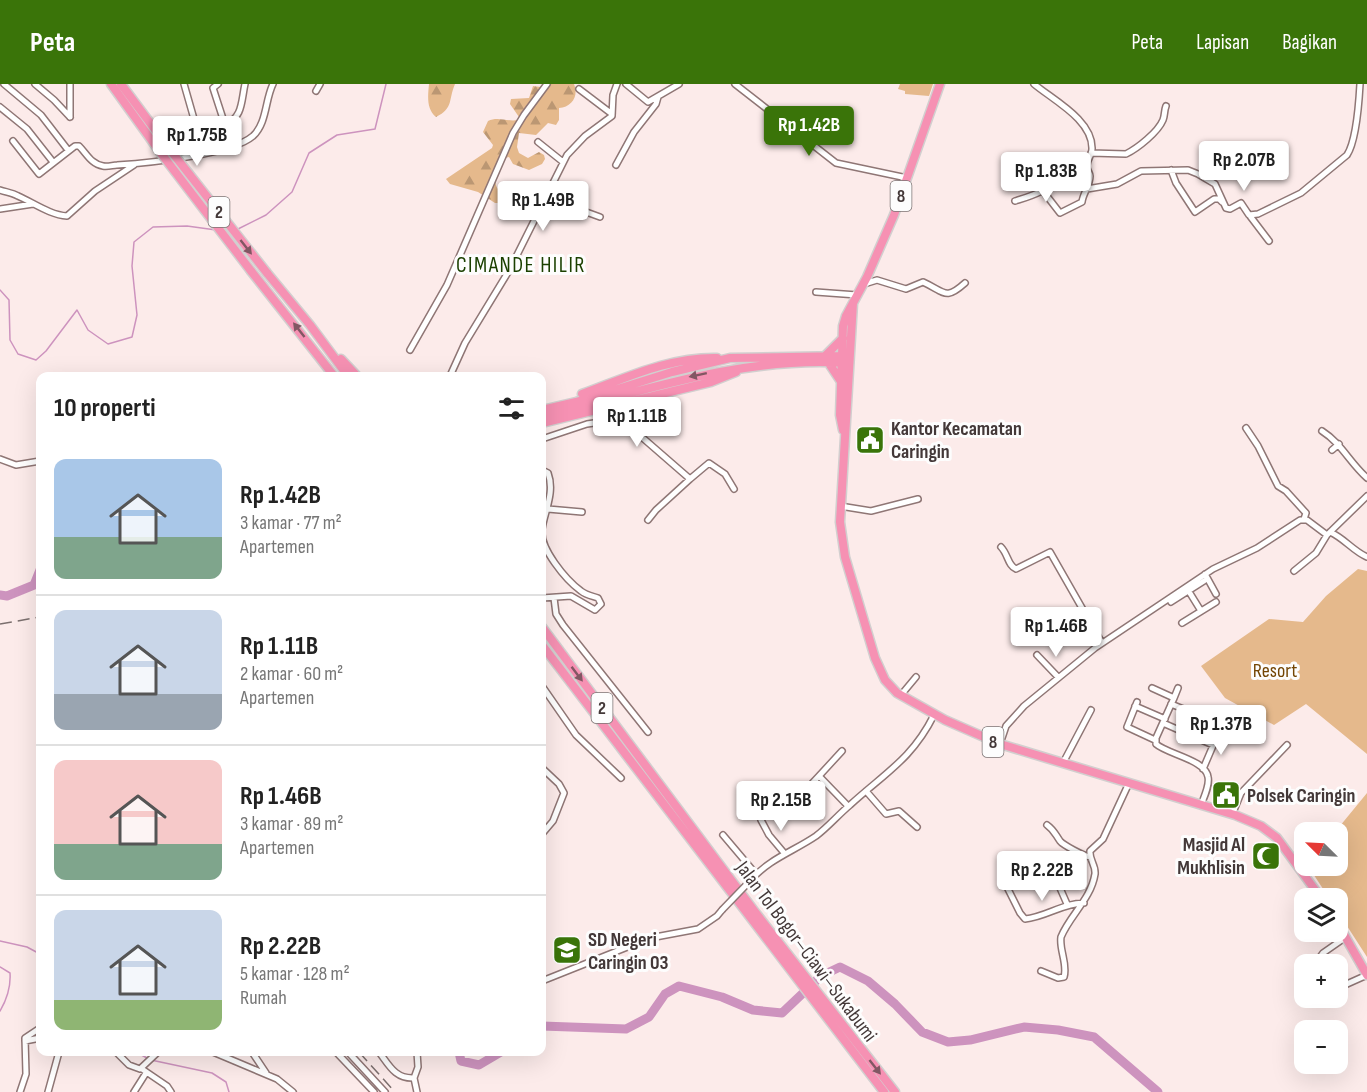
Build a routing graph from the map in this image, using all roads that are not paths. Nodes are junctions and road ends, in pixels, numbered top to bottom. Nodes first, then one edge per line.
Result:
1 (4, 84) edge
2 (35, 84) edge
3 (70, 84) edge
4 (111, 84) edge
5 (121, 84) edge
6 (184, 84) edge
7 (218, 84) edge
8 (239, 84) edge
9 (245, 84) edge
10 (273, 84) edge
11 (320, 84) edge
12 (547, 84) edge
13 (616, 84) edge
14 (626, 84) edge
15 (679, 84) edge
16 (735, 84) edge
17 (940, 84) edge
18 (1034, 84) edge
19 (1360, 84) edge
20 (579, 89) dead end
21 (316, 91) dead end
22 (243, 94) junction
23 (658, 97) junction
24 (1166, 106) dead end
25 (0, 107) edge
26 (612, 114) junction
27 (200, 140) dead end
28 (13, 141) dead end
29 (538, 142) dead end
30 (68, 150) junction
31 (1091, 153) junction
32 (53, 162) junction
33 (563, 162) junction
34 (135, 164) junction
35 (616, 165) dead end
36 (1171, 170) junction
37 (1057, 177) dead end
38 (907, 178) junction
39 (1088, 189) junction
40 (0, 190) edge
41 (1042, 191) junction
42 (548, 194) junction
43 (1015, 201) dead end
44 (1223, 203) junction
45 (33, 204) junction
46 (0, 209) edge
47 (1250, 216) junction
48 (600, 217) dead end
49 (1269, 241) dead end
50 (965, 283) dead end
51 (863, 285) junction
52 (816, 292) dead end
53 (857, 295) junction
54 (853, 303) junction
55 (310, 326) junction
56 (843, 338) junction
57 (410, 350) dead end
58 (730, 358) junction
59 (827, 359) junction
60 (846, 359) junction
61 (756, 365) junction
62 (331, 372) edge
63 (345, 372) edge
64 (353, 372) edge
65 (452, 372) edge
66 (842, 384) junction
67 (546, 404) edge
68 (546, 409) edge
69 (546, 416) edge
70 (546, 422) edge
71 (1246, 428) dead end
72 (1322, 431) dead end
73 (844, 436) junction
74 (546, 439) edge
75 (1339, 444) junction
76 (1332, 450) dead end
77 (0, 459) edge
78 (36, 461) edge
79 (546, 473) edge
80 (1367, 478) edge
81 (690, 479) junction
82 (734, 489) dead end
83 (1367, 496) edge
84 (918, 499) dead end
85 (840, 506) junction
86 (548, 509) junction
87 (582, 512) dead end
88 (546, 517) edge
89 (1304, 519) junction
90 (648, 520) dead end
91 (1329, 533) junction
92 (546, 544) edge
93 (1001, 547) dead end
94 (1367, 557) edge
95 (1294, 571) dead end
96 (1205, 574) junction
97 (1204, 581) dead end
98 (1187, 589) junction
99 (1216, 594) dead end
100 (546, 596) edge
101 (554, 598) junction
102 (1170, 602) dead end
103 (1216, 602) dead end
104 (1201, 611) junction
105 (1085, 612) junction
106 (1182, 623) dead end
107 (546, 633) edge
108 (1058, 636) dead end
109 (1102, 643) junction
110 (546, 650) edge
111 (1037, 655) dead end
112 (916, 676) dead end
113 (1058, 677) junction
114 (1152, 688) dead end
115 (1178, 688) dead end
116 (546, 692) edge
117 (901, 695) junction
118 (1172, 701) junction
119 (1091, 710) dead end
120 (934, 715) junction
121 (1164, 721) junction
122 (648, 732) dead end
123 (1218, 734) dead end
124 (1194, 736) junction
125 (1155, 740) junction
126 (1000, 744) junction
127 (1287, 745) dead end
128 (1213, 746) junction
129 (842, 751) dead end
130 (1063, 763) junction
131 (1203, 769) junction
132 (546, 772) edge
133 (819, 776) junction
134 (621, 778) dead end
135 (1129, 783) junction
136 (789, 787) dead end
137 (659, 791) junction
138 (866, 791) junction
139 (799, 796) junction
140 (1201, 805) junction
141 (848, 806) junction
142 (787, 810) dead end
143 (1232, 814) junction
144 (761, 820) dead end
145 (1047, 825) dead end
146 (917, 827) dead end
147 (546, 830) edge
148 (723, 835) dead end
149 (785, 854) junction
150 (1090, 857) junction
151 (756, 874) junction
152 (1005, 883) dead end
153 (1060, 888) dead end
154 (1314, 888) edge
155 (1084, 903) junction
156 (1067, 904) junction
157 (1348, 941) edge
158 (1339, 942) edge
159 (1322, 954) edge
160 (1041, 971) dead end
161 (1367, 975) edge
162 (546, 979) edge
163 (1348, 984) edge
164 (36, 1030) edge
165 (36, 1039) edge
166 (25, 1041) junction
167 (851, 1044) junction
168 (58, 1056) edge
169 (120, 1056) edge
170 (153, 1056) edge
171 (223, 1056) edge
172 (255, 1056) edge
173 (340, 1056) edge
174 (352, 1056) edge
175 (382, 1056) edge
176 (417, 1056) edge
177 (144, 1071) junction
178 (267, 1074) junction
179 (414, 1078) junction
180 (20, 1092) edge
181 (48, 1092) edge
182 (134, 1092) edge
183 (171, 1092) edge
184 (293, 1092) edge
185 (374, 1092) edge
186 (385, 1092) edge
187 (417, 1092) edge
188 (884, 1092) edge
189 (895, 1092) edge

1 - 30 street
2 - 3 street
62 -> 4 highway, 2, bridge
5 -> 55 highway, 2, bridge
6 - 27 street
7 - 22 street
8 - 22 street
9 - 22 street
10 - 34 street
11 - 21 street
12 - 57 street
13 - 26 street
14 - 23 street
15 - 23 street
16 - 38 street
17 - 38 highway, 8
18 - 31 street
19 - 47 street
20 - 26 street
23 - 35 street
24 - 31 street
25 - 32 street
26 - 33 street
28 - 32 street
29 - 33 street
30 - 32 street
30 - 34 street
31 - 39 street
33 - 42 street
34 - 45 street
36 - 39 street
36 - 44 street
36 - 44 street
37 - 41 street
38 - 51 highway, 8
39 - 41 street
40 - 45 street
41 - 43 street
42 - 48 street
42 - 65 street
44 - 47 street
45 - 46 street
47 - 49 street
50 - 51 street
51 - 53 highway, 8
52 - 53 street
53 - 54 highway, 8
54 - 56 highway, 8
54 - 60 highway, 8
55 - 63 highway, 2
55 - 64 highway
56 - 59 highway
56 - 60 highway, 8
58 - 59 highway
58 - 67 highway
58 - 68 highway
59 - 60 highway
59 - 61 highway
59 - 66 highway
60 - 66 highway, 8
60 - 73 highway, 8
61 -> 69 highway
61 - 70 highway
66 - 73 highway, 8
71 - 89 street
72 - 75 street
73 - 85 highway, 8
74 - 81 street
75 - 76 street
75 - 80 street
77 - 78 street
79 - 86 street
81 - 82 street
81 - 90 street
83 - 91 street
84 - 85 street
85 - 117 highway, 8
86 - 87 street
86 - 88 street
89 - 91 street
89 - 96 street
91 - 94 street
91 - 95 street
92 - 101 street
93 - 105 street
96 - 98 street
96 - 99 street
97 - 98 street
98 - 102 street
98 - 104 street
98 - 109 street
100 - 101 street
101 - 122 street
103 - 104 street
104 - 106 street
105 - 108 street
105 - 109 street
107 -> 137 highway, Jalan Tol Bogor–Ciawi–Sukabumi / 2
109 - 113 street
110 - 137 highway, Jalan Tol Bogor–Ciawi–Sukabumi / 2
111 - 113 street
112 - 117 street
113 - 126 street
114 - 118 street
115 - 118 street
116 - 134 street
117 - 120 highway, 8
118 - 121 street
118 - 124 street
119 - 130 street
120 - 126 highway, 8
120 - 138 street
121 - 124 street
121 - 125 street
121 - 125 street
123 - 128 street
124 - 128 street
125 - 131 street
126 - 130 highway, 8
127 - 143 street
128 - 131 street
129 - 133 street
130 - 135 highway, 8
131 - 140 street
132 - 147 street
133 - 139 street
133 - 141 street
135 - 140 highway, 8
135 - 150 street
136 - 139 street
137 - 167 highway, Jalan Tol Bogor–Ciawi–Sukabumi / 2
138 - 141 street
138 - 146 street
139 - 142 street
140 - 143 highway, 8
141 - 149 street
143 - 154 highway, 8
144 - 149 street
145 - 150 street
148 - 151 street
149 - 151 street
150 - 155 street
151 - 162 street, bridge
152 - 156 street
153 - 156 street
155 - 156 street
155 - 160 street
157 - 161 highway
158 - 159 street
161 - 163 street
164 - 166 street
165 - 166 street
166 - 180 street
167 - 188 highway, Jalan Tol Bogor–Ciawi–Sukabumi / 2
167 -> 189 highway, Jalan Tol Bogor–Ciawi–Sukabumi / 2
168 - 181 street
169 - 177 street
170 - 177 street
171 - 178 street
172 - 178 street
173 - 185 street
174 - 186 street
175 - 179 street
176 - 179 street
177 - 182 street
177 - 183 street
178 - 184 street
179 - 187 street

